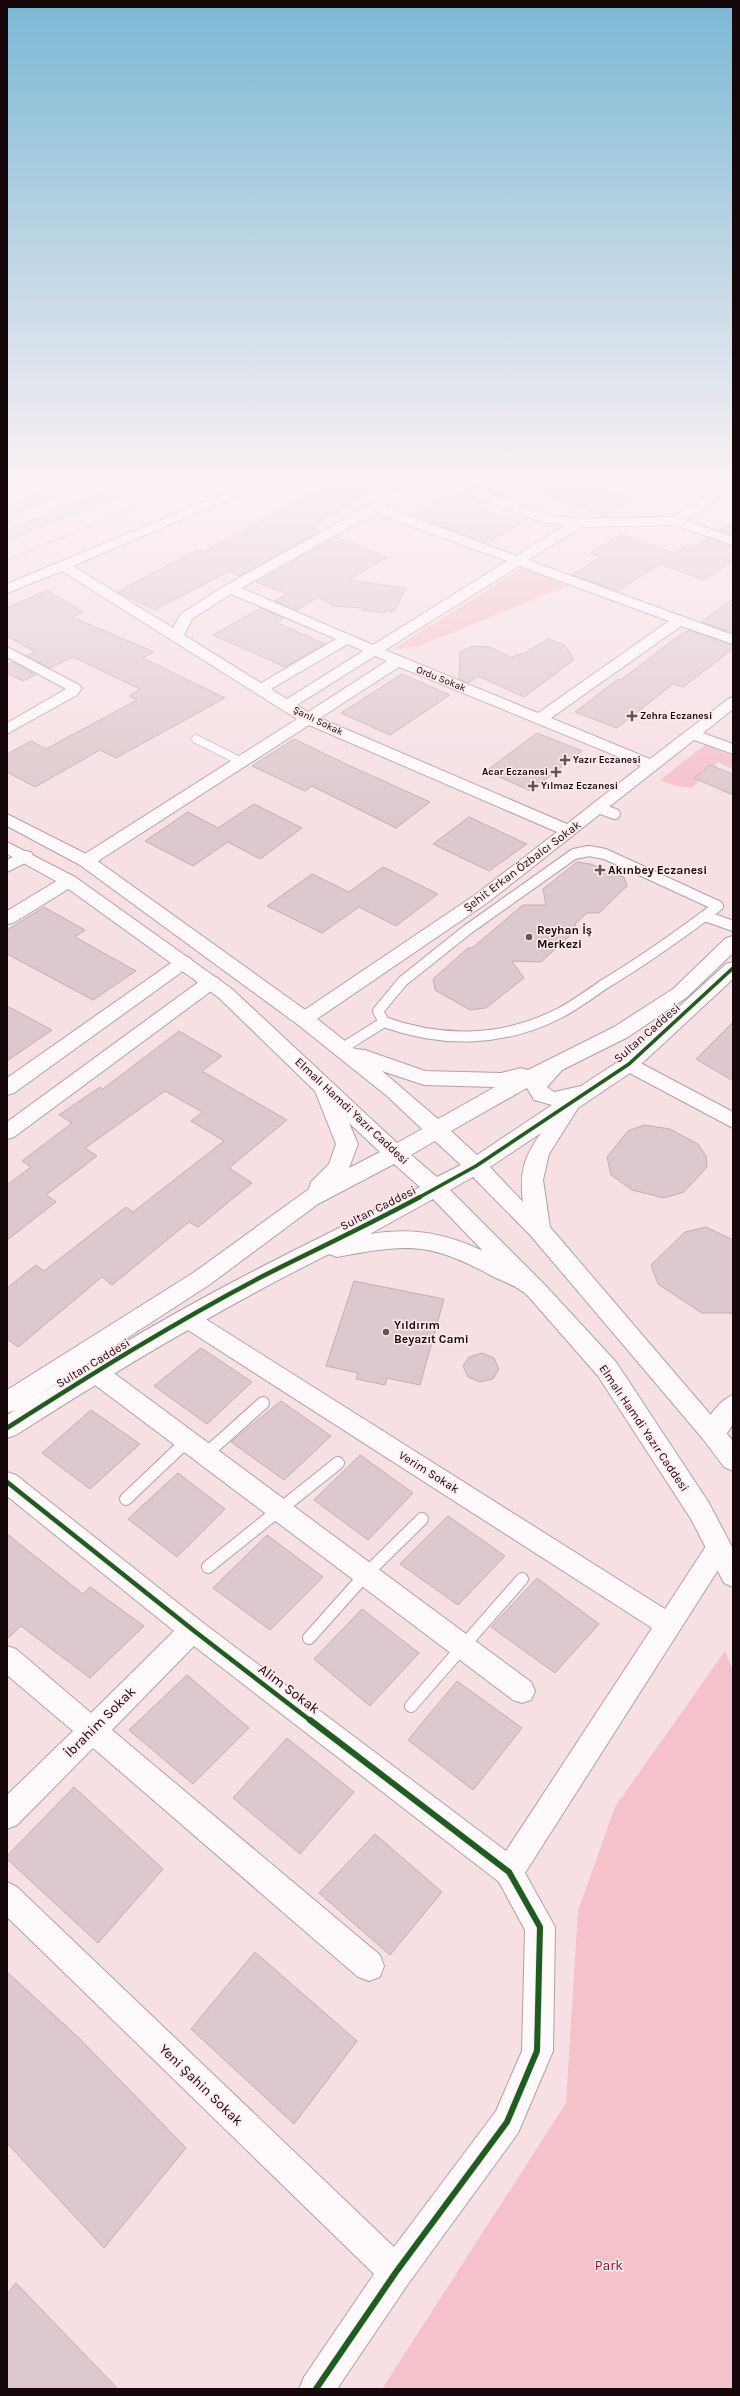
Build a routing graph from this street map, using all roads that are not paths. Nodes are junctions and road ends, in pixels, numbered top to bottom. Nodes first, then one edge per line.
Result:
1 (102, 591) edge
2 (228, 591) edge
3 (238, 591) edge
4 (472, 591) edge
5 (601, 591) edge
6 (680, 620) junction
7 (176, 637) junction
8 (347, 639) junction
9 (733, 640) edge
10 (7, 651) edge
11 (376, 651) junction
12 (398, 661) junction
13 (261, 689) junction
14 (733, 702) edge
15 (287, 705) junction
16 (307, 718) junction
17 (540, 719) junction
18 (7, 729) edge
19 (692, 734) junction
20 (196, 739) dead end
21 (733, 749) edge
22 (240, 761) junction
23 (652, 765) junction
24 (598, 808) junction
25 (615, 814) dead end
26 (7, 819) edge
27 (569, 831) junction
28 (13, 857) edge
29 (86, 861) junction
30 (69, 881) junction
31 (498, 886) junction
32 (517, 895) junction
33 (705, 916) junction
34 (7, 919) edge
35 (733, 926) edge
36 (733, 942) edge
37 (184, 962) junction
38 (733, 968) edge
39 (211, 982) junction
40 (304, 1019) junction
41 (384, 1022) junction
42 (341, 1049) junction
43 (629, 1064) junction
44 (554, 1066) junction
45 (322, 1083) junction
46 (7, 1088) edge
47 (594, 1088) junction
48 (570, 1103) junction
49 (733, 1120) edge
50 (438, 1130) junction
51 (7, 1132) edge
52 (397, 1153) junction
53 (476, 1166) junction
54 (436, 1189) junction
55 (310, 1198) junction
56 (539, 1230) junction
57 (310, 1253) junction
58 (536, 1290) junction
59 (188, 1319) junction
60 (95, 1372) junction
61 (7, 1402) edge
62 (263, 1403) dead end
63 (733, 1405) edge
64 (7, 1428) edge
65 (712, 1432) junction
66 (196, 1448) junction
67 (733, 1460) edge
68 (338, 1463) dead end
69 (7, 1482) edge
70 (126, 1499) dead end
71 (281, 1510) junction
72 (422, 1519) dead end
73 (719, 1548) junction
74 (208, 1567) dead end
75 (366, 1574) junction
76 (733, 1575) edge
77 (522, 1579) dead end
78 (669, 1625) junction
79 (193, 1630) junction
80 (309, 1638) dead end
81 (462, 1646) junction
82 (7, 1658) edge
83 (522, 1691) dead end
84 (411, 1706) dead end
85 (91, 1731) junction
86 (7, 1815) edge
87 (509, 1872) junction
88 (7, 1897) edge
89 (369, 1966) dead end
90 (396, 2272) junction
91 (316, 2389) edge

1 - 7 street, Şanlı Sokak
2 - 7 street
3 - 8 street, Ordu Sokak
4 - 11 street
5 - 6 street
6 - 9 street
6 - 17 street
7 - 13 street, Şanlı Sokak
8 - 11 street, Ordu Sokak
8 - 13 street
10 - 18 street
11 - 12 street, Ordu Sokak
11 - 15 street
12 - 16 street
12 - 17 street, Ordu Sokak
13 - 15 street, Şanlı Sokak
14 - 19 street, Şehit Erkan Özbalcı Sokak
15 - 16 street, Şanlı Sokak
16 - 22 street
16 - 27 street, Şanlı Sokak
17 - 23 street, Ordu Sokak
19 - 21 street
19 - 23 street, Şehit Erkan Özbalcı Sokak
20 - 22 lane
22 - 29 street
23 - 24 street, Şehit Erkan Özbalcı Sokak
24 - 25 lane
24 - 27 street, Şehit Erkan Özbalcı Sokak
26 - 29 main road
27 - 31 street, Şehit Erkan Özbalcı Sokak
28 - 30 main road, Elmalı Hamdi Yazır Caddesi
29 - 40 main road
30 - 34 street
30 - 37 main road, Elmalı Hamdi Yazır Caddesi
31 - 32 lane
31 - 40 street, Şehit Erkan Özbalcı Sokak
32 - 33 lane
32 - 41 lane
33 - 35 lane
33 - 41 lane
36 - 44 main road, Sultan Caddesi
37 - 39 main road, Elmalı Hamdi Yazır Caddesi
37 - 46 street
38 - 43 main road, Sultan Caddesi
39 - 45 main road, Elmalı Hamdi Yazır Caddesi
39 - 51 street
40 - 42 main road
41 - 42 lane
42 - 44 main road
42 - 50 main road
43 - 47 main road, Sultan Caddesi
43 - 49 street
44 - 47 main road
44 - 50 main road
45 - 52 main road, Elmalı Hamdi Yazır Caddesi
45 - 55 main road
47 - 48 main road, Sultan Caddesi
48 - 53 main road, Sultan Caddesi
48 - 56 main road
50 - 52 main road
50 - 53 main road
52 - 54 main road, Elmalı Hamdi Yazır Caddesi
52 - 55 main road
53 - 54 main road, Sultan Caddesi
53 - 56 main road
54 - 57 main road, Sultan Caddesi
54 - 58 main road, Elmalı Hamdi Yazır Caddesi
55 - 61 main road, Sultan Caddesi
56 - 65 main road
57 - 58 main road
57 - 59 main road, Sultan Caddesi
58 - 73 main road, Elmalı Hamdi Yazır Caddesi
59 - 60 main road, Sultan Caddesi
59 - 78 street, Verim Sokak
60 - 64 main road, Sultan Caddesi
60 - 66 street
62 - 66 lane
63 - 65 street
65 - 67 main road
66 - 70 lane
66 - 71 street
68 - 71 lane
69 - 79 street, Alim Sokak
71 - 74 lane
71 - 75 street
72 - 75 lane
73 - 76 main road, Elmalı Hamdi Yazır Caddesi
73 - 78 street
75 - 80 lane
75 - 81 street
77 - 81 lane
78 - 87 street
79 - 85 street, İbrahim Sokak
79 - 87 street, Alim Sokak
81 - 83 street
81 - 84 lane
82 - 85 street
85 - 86 street, İbrahim Sokak
85 - 89 street
87 - 90 street, Alim Sokak
88 - 90 street, Yeni Şahin Sokak
90 - 91 street

